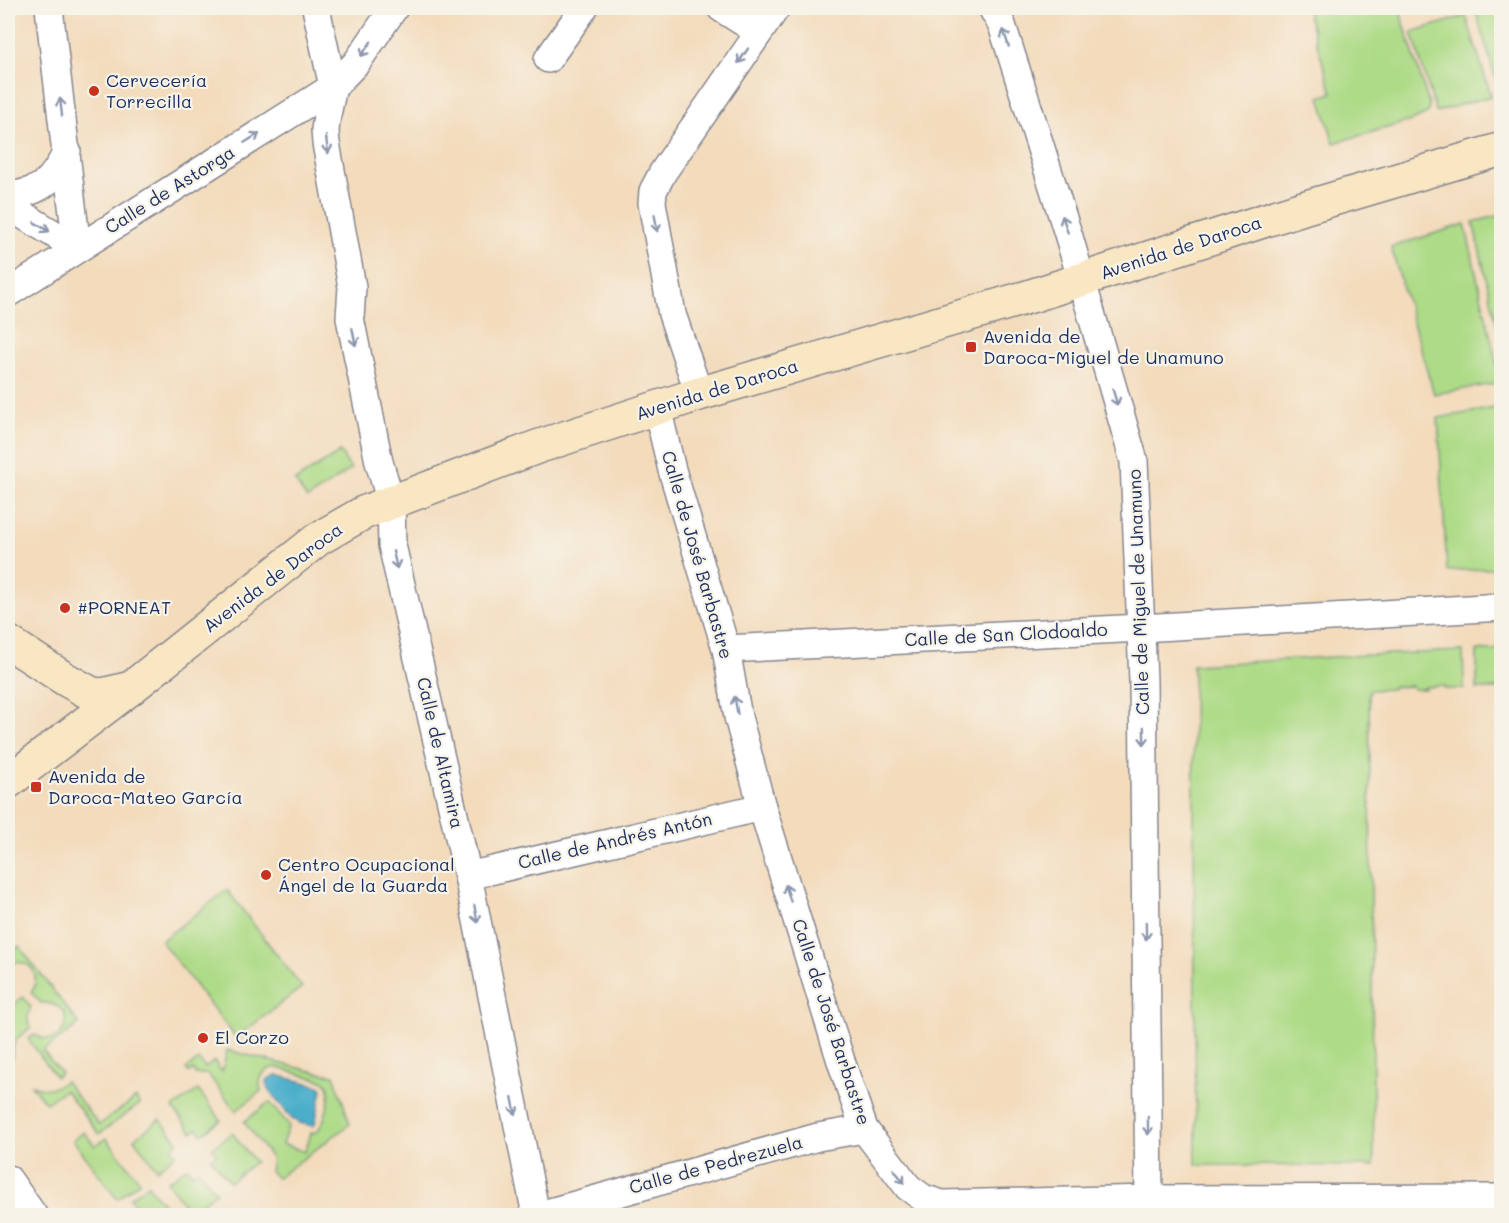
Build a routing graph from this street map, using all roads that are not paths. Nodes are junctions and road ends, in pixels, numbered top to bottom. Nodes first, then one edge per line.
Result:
1 (49, 8) edge
2 (316, 8) edge
3 (394, 8) edge
4 (584, 8) edge
5 (721, 8) edge
6 (776, 8) edge
7 (992, 8) edge
8 (759, 32) junction
9 (548, 59) dead end
10 (333, 87) junction
11 (1502, 149) edge
12 (67, 151) junction
13 (8, 196) edge
14 (8, 206) edge
15 (77, 248) junction
16 (1080, 280) junction
17 (8, 293) edge
18 (699, 394) junction
19 (657, 408) junction
20 (391, 502) junction
21 (1502, 607) edge
22 (1141, 628) junction
23 (8, 642) edge
24 (726, 649) junction
25 (49, 669) junction
26 (131, 688) junction
27 (60, 741) junction
28 (8, 782) edge
29 (762, 807) junction
30 (468, 876) junction
31 (864, 1129) junction
32 (8, 1179) edge
33 (1502, 1198) edge
34 (1149, 1199) junction
35 (34, 1215) edge
36 (536, 1215) edge

12 -> 1 street
2 - 10 street
3 -> 10 street, Calle de Astorga
4 - 9 street
5 - 8 street
6 - 8 street
16 -> 7 street, Calle de Miguel de Unamuno
8 -> 18 street
15 -> 10 street, Calle de Astorga
10 -> 20 street, Calle de Altamira
11 - 16 main road, Avenida de Daroca
12 - 13 street
12 - 15 street
14 -> 15 street
15 - 17 street, Calle de Astorga
16 - 18 main road, Avenida de Daroca
16 -> 22 street, Calle de Miguel de Unamuno
18 - 19 main road, Avenida de Daroca
19 - 20 main road, Avenida de Daroca
19 - 24 street, Calle de José Barbastre
20 - 26 main road, Avenida de Daroca
20 -> 30 street, Calle de Altamira
21 - 22 street, Calle de San Clodoaldo
22 - 24 street, Calle de San Clodoaldo
22 -> 34 street, Calle de Miguel de Unamuno
23 - 25 main road
29 -> 24 street, Calle de José Barbastre
25 - 26 main road
25 - 27 main road
26 - 27 main road, Avenida de Daroca
27 - 28 main road, Avenida de Daroca
29 - 30 street, Calle de Andrés Antón
31 -> 29 street, Calle de José Barbastre
30 -> 36 street, Calle de Altamira
31 -> 34 street, Calle de José Barbastre
31 - 36 street, Calle de Pedrezuela
32 - 35 street
33 - 34 street, Calle de José Barbastre

